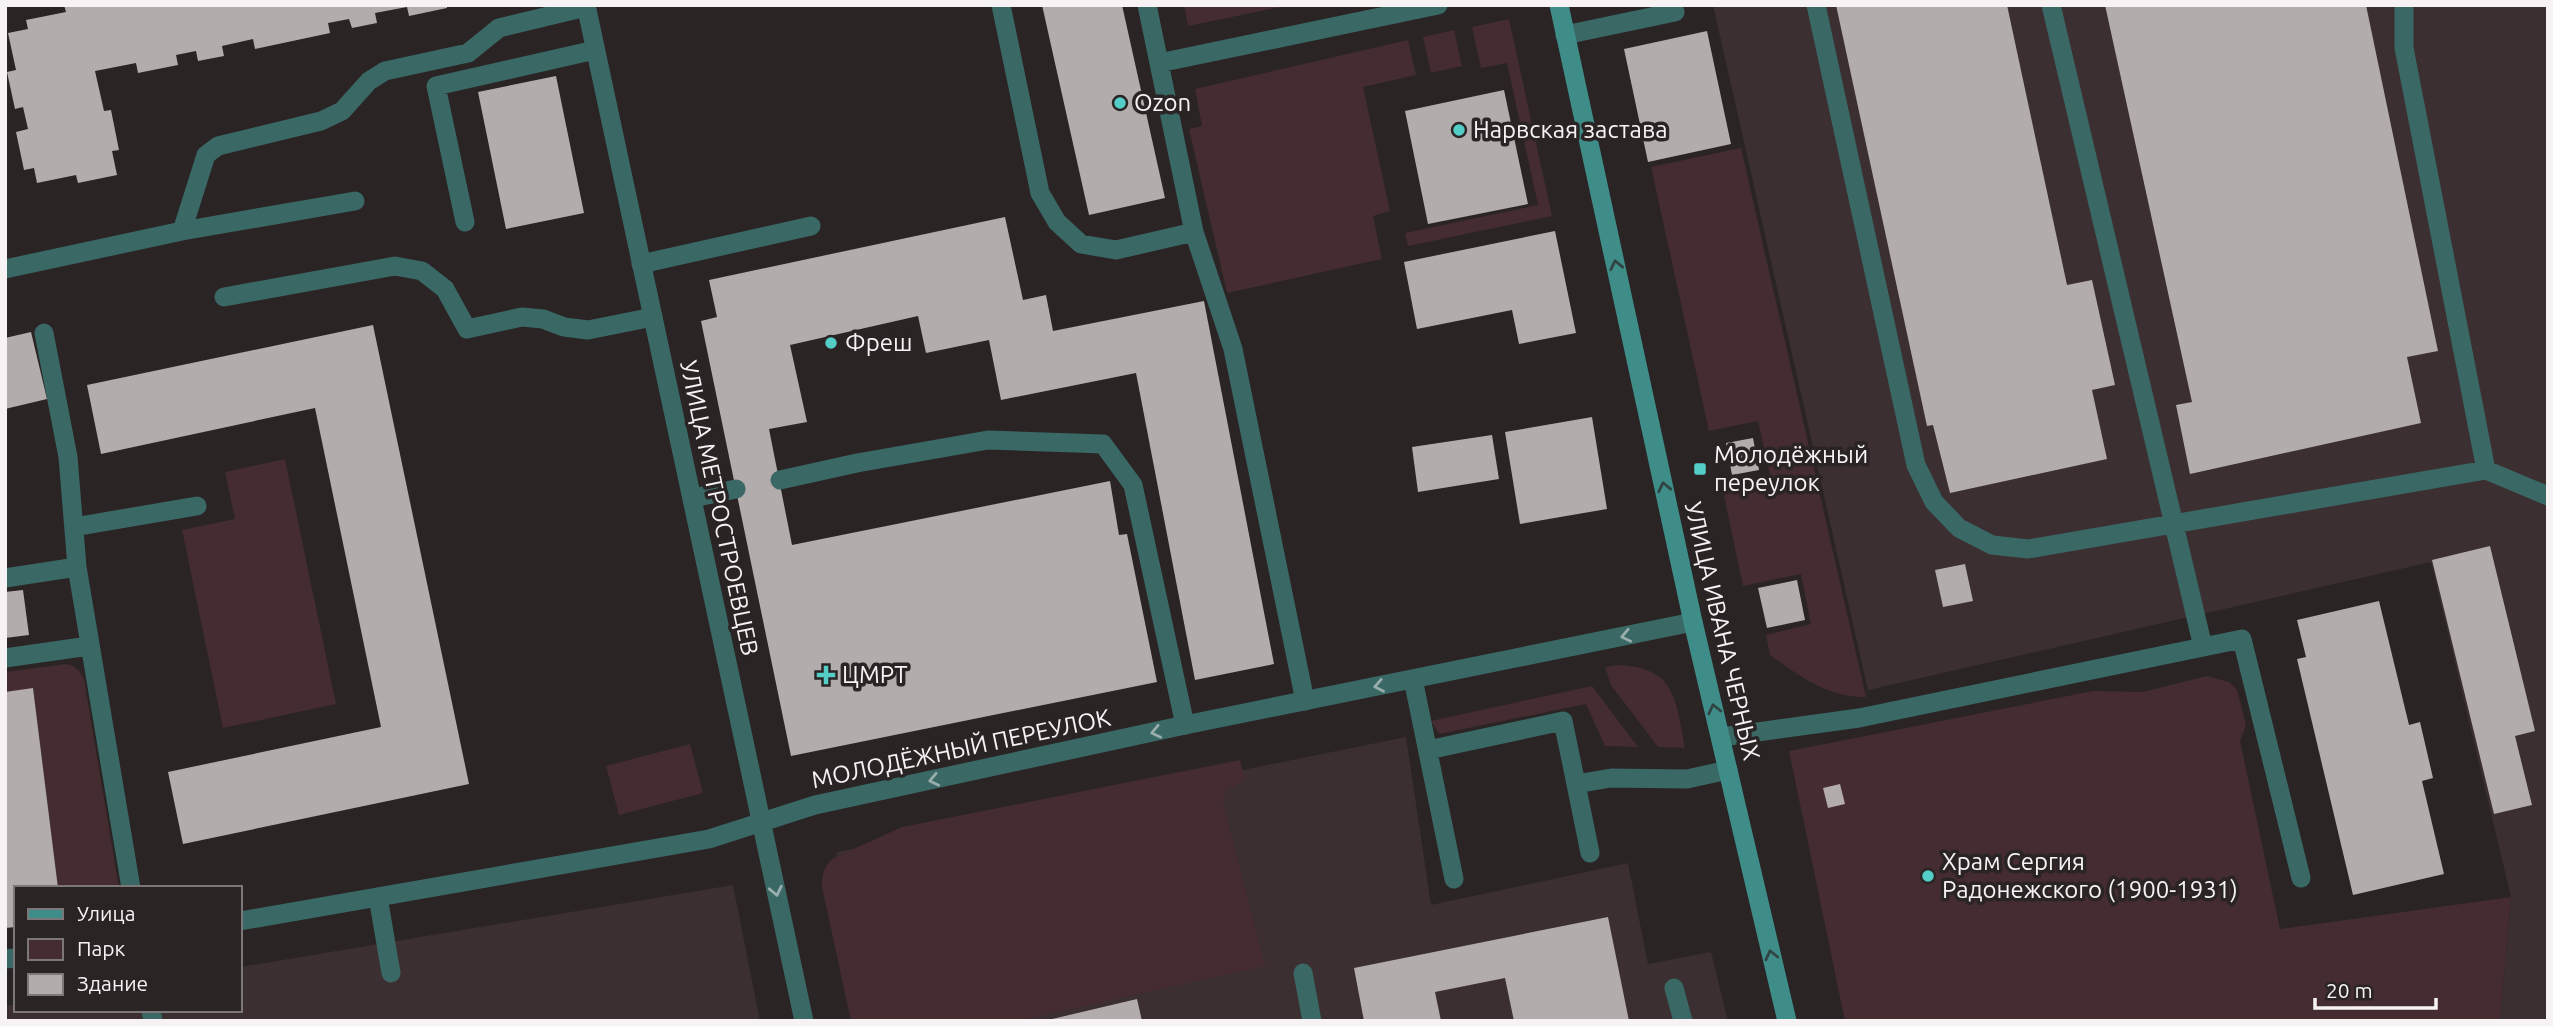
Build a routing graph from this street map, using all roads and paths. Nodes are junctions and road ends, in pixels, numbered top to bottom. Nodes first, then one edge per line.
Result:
1 (1001, 5) edge
2 (1147, 5) edge
3 (1438, 5) edge
4 (1559, 5) edge
5 (1816, 5) edge
6 (2051, 5) edge
7 (2404, 5) edge
8 (586, 6) edge
9 (1675, 12) dead end
10 (1565, 35) junction
11 (595, 50) junction
12 (1159, 63) junction
13 (355, 201) dead end
14 (465, 222) dead end
15 (811, 226) dead end
16 (182, 231) junction
17 (1194, 232) junction
18 (641, 264) junction
19 (5, 269) edge
20 (224, 297) dead end
21 (653, 317) junction
22 (44, 333) dead end
23 (2486, 470) junction
24 (780, 480) dead end
25 (736, 489) dead end
26 (2548, 496) edge
27 (693, 498) junction
28 (197, 506) dead end
29 (2173, 524) junction
30 (74, 527) junction
31 (77, 568) junction
32 (5, 578) edge
33 (1693, 622) junction
34 (89, 646) junction
35 (2203, 647) junction
36 (5, 658) edge
37 (1413, 679) junction
38 (1305, 701) junction
39 (1185, 725) junction
40 (1721, 737) junction
41 (1428, 750) junction
42 (1728, 770) junction
43 (1576, 784) junction
44 (763, 824) junction
45 (1590, 853) dead end
46 (2301, 878) dead end
47 (1454, 880) dead end
48 (131, 886) edge
49 (378, 897) junction
50 (242, 921) edge
51 (391, 973) dead end
52 (1303, 973) dead end
53 (1674, 988) dead end
54 (804, 1021) edge
55 (1312, 1021) edge
56 (1683, 1021) edge
57 (1787, 1021) edge

1 - 17 street
2 - 12 street
3 - 12 street
4 - 10 main road, УЛИЦА ИВАНА ЧЕРНЫХ
5 - 29 street
6 - 29 street
7 - 23 street
8 - 11 street, УЛИЦА МЕТРОСТРОЕВЦЕВ
8 - 16 street
9 - 10 street
33 -> 10 main road, УЛИЦА ИВАНА ЧЕРНЫХ
11 - 14 street
11 - 18 street, УЛИЦА МЕТРОСТРОЕВЦЕВ
12 - 17 street
13 - 16 street
15 - 18 street
16 - 19 street
17 - 38 street
18 - 21 street, УЛИЦА МЕТРОСТРОЕВЦЕВ
20 - 21 street
21 - 27 street, УЛИЦА МЕТРОСТРОЕВЦЕВ
22 - 30 street
23 - 26 street
23 - 29 street
24 - 39 street
25 - 27 street
27 - 44 street, УЛИЦА МЕТРОСТРОЕВЦЕВ
28 - 30 street
29 - 35 street
30 - 31 street
31 - 32 street
31 - 34 street
33 -> 37 street, МОЛОДЁЖНЫЙ ПЕРЕУЛОК
40 -> 33 main road, УЛИЦА ИВАНА ЧЕРНЫХ
34 - 36 street
34 - 48 street
35 - 40 street
35 - 46 street
37 -> 38 street, МОЛОДЁЖНЫЙ ПЕРЕУЛОК
37 - 41 street
38 - 39 street, МОЛОДЁЖНЫЙ ПЕРЕУЛОК
39 -> 44 street, МОЛОДЁЖНЫЙ ПЕРЕУЛОК
40 - 42 main road, УЛИЦА ИВАНА ЧЕРНЫХ
41 - 43 street
41 - 47 street
42 - 43 street
57 -> 42 main road, УЛИЦА ИВАНА ЧЕРНЫХ
43 - 45 street
44 - 49 street, МОЛОДЁЖНЫЙ ПЕРЕУЛОК
44 -> 54 street, УЛИЦА МЕТРОСТРОЕВЦЕВ
49 - 50 street, МОЛОДЁЖНЫЙ ПЕРЕУЛОК
49 - 51 street
52 - 55 street
53 - 56 street

